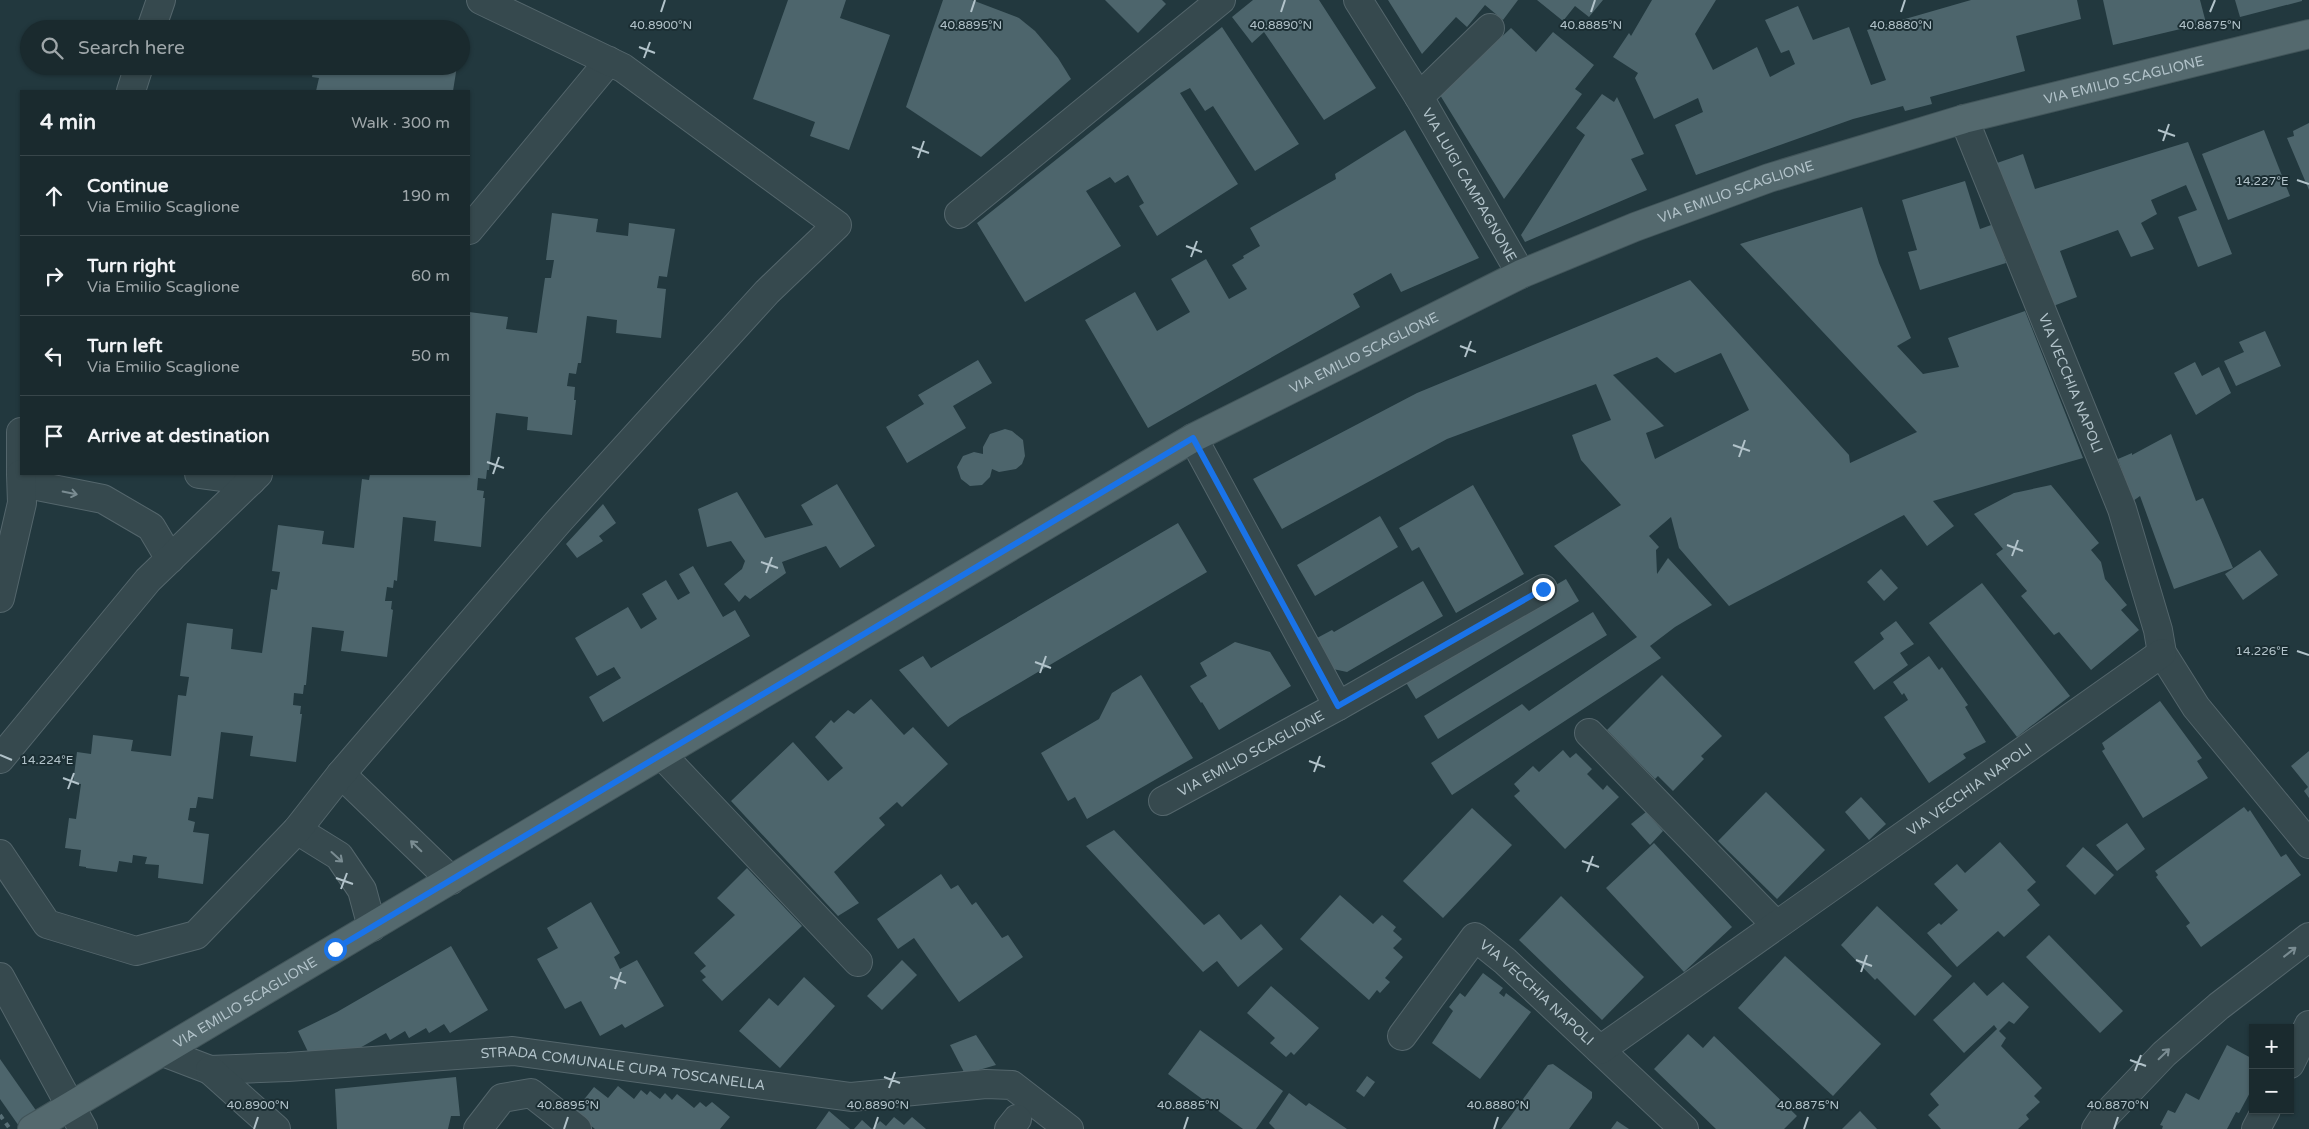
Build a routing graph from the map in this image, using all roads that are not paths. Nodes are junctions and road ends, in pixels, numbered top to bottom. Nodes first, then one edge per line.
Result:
1 (160, 0) edge
2 (481, 0) edge
3 (1221, 0) edge
4 (1358, 0) edge
5 (154, 20) edge
6 (1490, 28) dead end
7 (2309, 34) edge
8 (609, 61) junction
9 (136, 75) edge
10 (131, 90) edge
11 (1419, 97) junction
12 (1964, 119) junction
13 (958, 214) dead end
14 (470, 229) edge
15 (1521, 274) junction
16 (1193, 438) junction
17 (217, 475) edge
18 (21, 476) edge
19 (254, 477) edge
20 (170, 559) junction
21 (1543, 589) dead end
22 (0, 598) edge
23 (2162, 653) junction
24 (1338, 706) junction
25 (1589, 733) dead end
26 (662, 755) junction
27 (0, 759) edge
28 (341, 774) junction
29 (1163, 800) dead end
30 (297, 830) junction
31 (2309, 844) edge
32 (0, 854) edge
33 (451, 880) junction
34 (1776, 925) junction
35 (372, 928) junction
36 (2309, 937) edge
37 (858, 962) dead end
38 (0, 977) edge
39 (0, 1015) edge
40 (28, 1029) junction
41 (1402, 1036) dead end
42 (1600, 1050) junction
43 (163, 1052) junction
44 (210, 1070) junction
45 (2264, 1114) edge
46 (76, 1118) edge
47 (32, 1129) edge
48 (276, 1129) edge
49 (478, 1129) edge
50 (577, 1129) edge
51 (1069, 1129) edge
52 (1684, 1129) edge
53 (2096, 1129) edge
54 (2256, 1129) edge

1 - 5 street
2 - 8 street
3 - 13 street
4 - 11 street, VIA LUIGI CAMPAGNONE
6 - 11 street, VIA LUIGI CAMPAGNONE
7 - 12 main road, VIA EMILIO SCAGLIONE
8 - 14 street
8 - 28 street
9 - 10 street
11 - 15 street, VIA LUIGI CAMPAGNONE
12 - 15 main road, VIA EMILIO SCAGLIONE
12 - 23 street, VIA VECCHIA NAPOLI
15 - 16 main road, VIA EMILIO SCAGLIONE
16 - 24 street, VIA EMILIO SCAGLIONE
16 - 26 main road, VIA EMILIO SCAGLIONE
17 - 19 street
18 -> 20 street
18 - 22 street
19 - 20 street
20 - 27 street
21 - 24 street, VIA EMILIO SCAGLIONE
23 - 31 street, VIA VECCHIA NAPOLI
23 - 34 street, VIA VECCHIA NAPOLI
24 - 29 street, VIA EMILIO SCAGLIONE
25 - 34 street
26 - 33 main road, VIA EMILIO SCAGLIONE
26 - 37 street
28 - 30 street
33 -> 28 street
30 - 32 street
30 -> 35 street
33 - 35 main road, VIA EMILIO SCAGLIONE
34 - 42 street, VIA VECCHIA NAPOLI
35 - 43 main road, VIA EMILIO SCAGLIONE
53 -> 36 street
38 - 40 street
39 - 40 street
40 - 46 street
41 - 42 street, VIA VECCHIA NAPOLI
42 - 52 street, VIA VECCHIA NAPOLI
43 - 44 street, STRADA COMUNALE CUPA TOSCANELLA
43 - 46 main road, VIA EMILIO SCAGLIONE
44 - 48 street
44 - 51 street, STRADA COMUNALE CUPA TOSCANELLA
45 - 54 street
46 - 47 main road, VIA EMILIO SCAGLIONE
49 - 50 street

